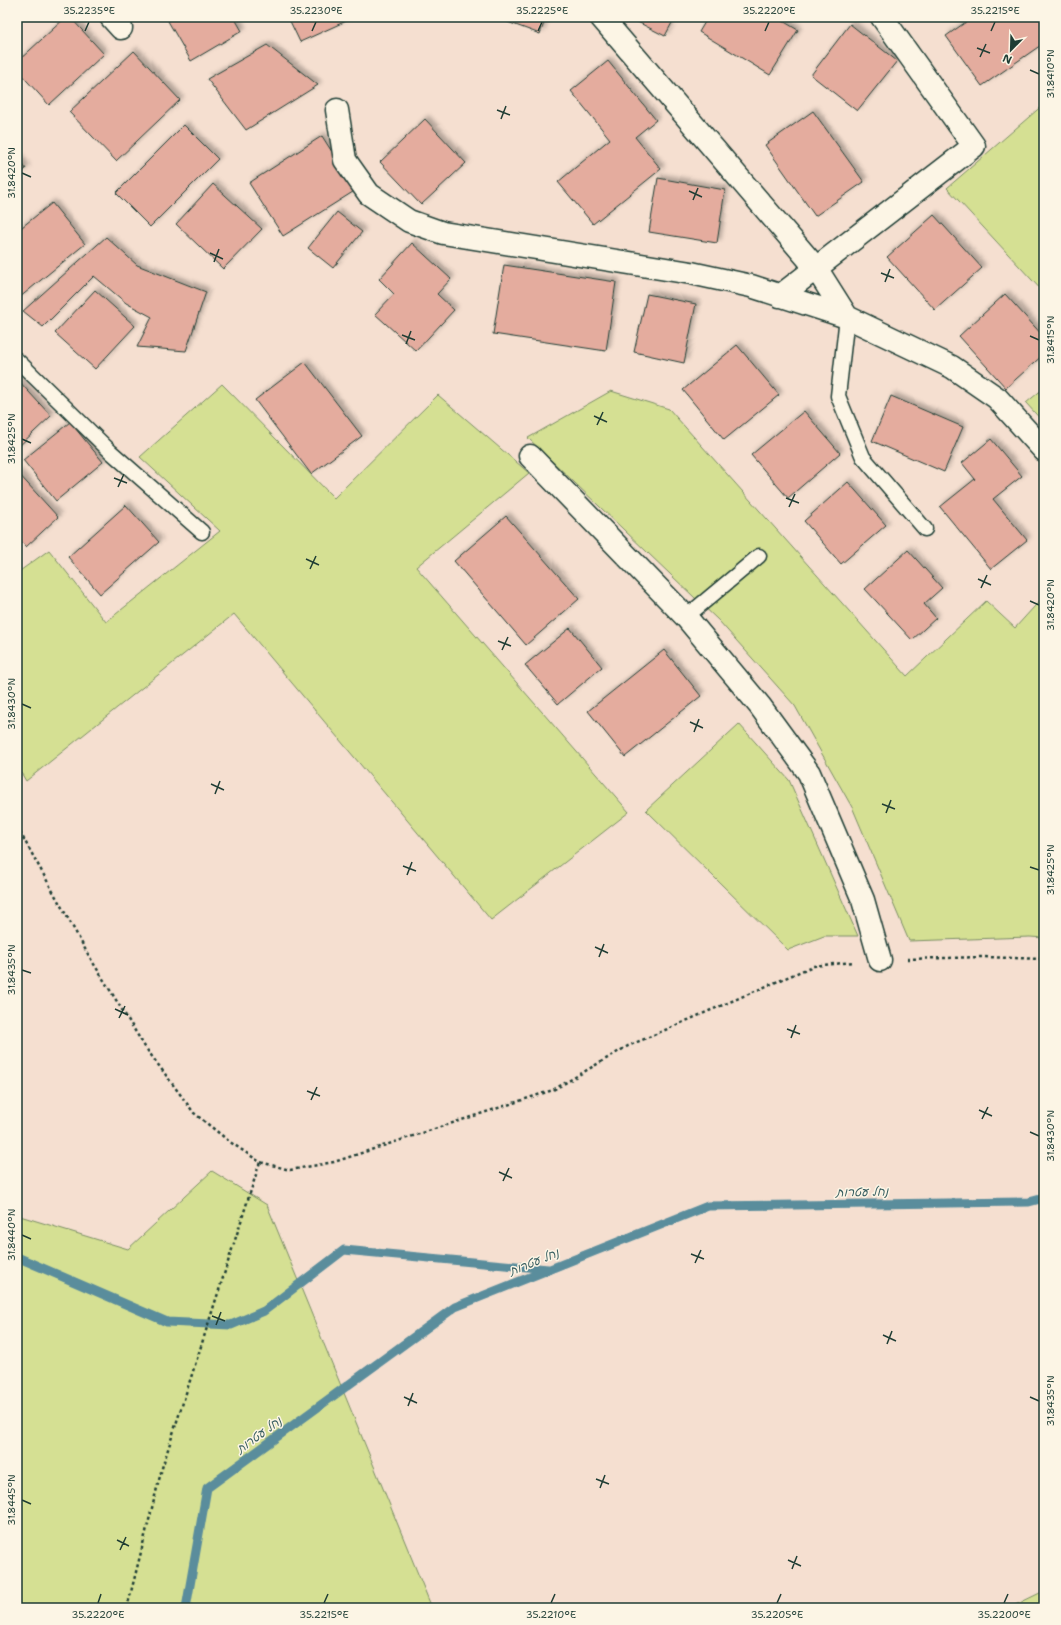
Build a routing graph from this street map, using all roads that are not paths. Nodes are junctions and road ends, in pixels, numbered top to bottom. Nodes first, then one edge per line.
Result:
1 (601, 17) edge
2 (882, 17) edge
3 (337, 110) dead end
4 (816, 268) junction
5 (780, 296) junction
6 (847, 317) junction
7 (17, 360) edge
8 (1044, 450) edge
9 (530, 456) dead end
10 (925, 529) dead end
11 (202, 532) dead end
12 (759, 556) dead end
13 (686, 616) junction
14 (880, 960) road end

1 - 4 street
2 - 4 street
3 - 5 street
4 - 5 street
4 - 6 street
5 - 6 street
6 - 8 street
6 - 10 lane
7 - 11 lane
9 - 13 street
12 - 13 lane
13 - 14 street

